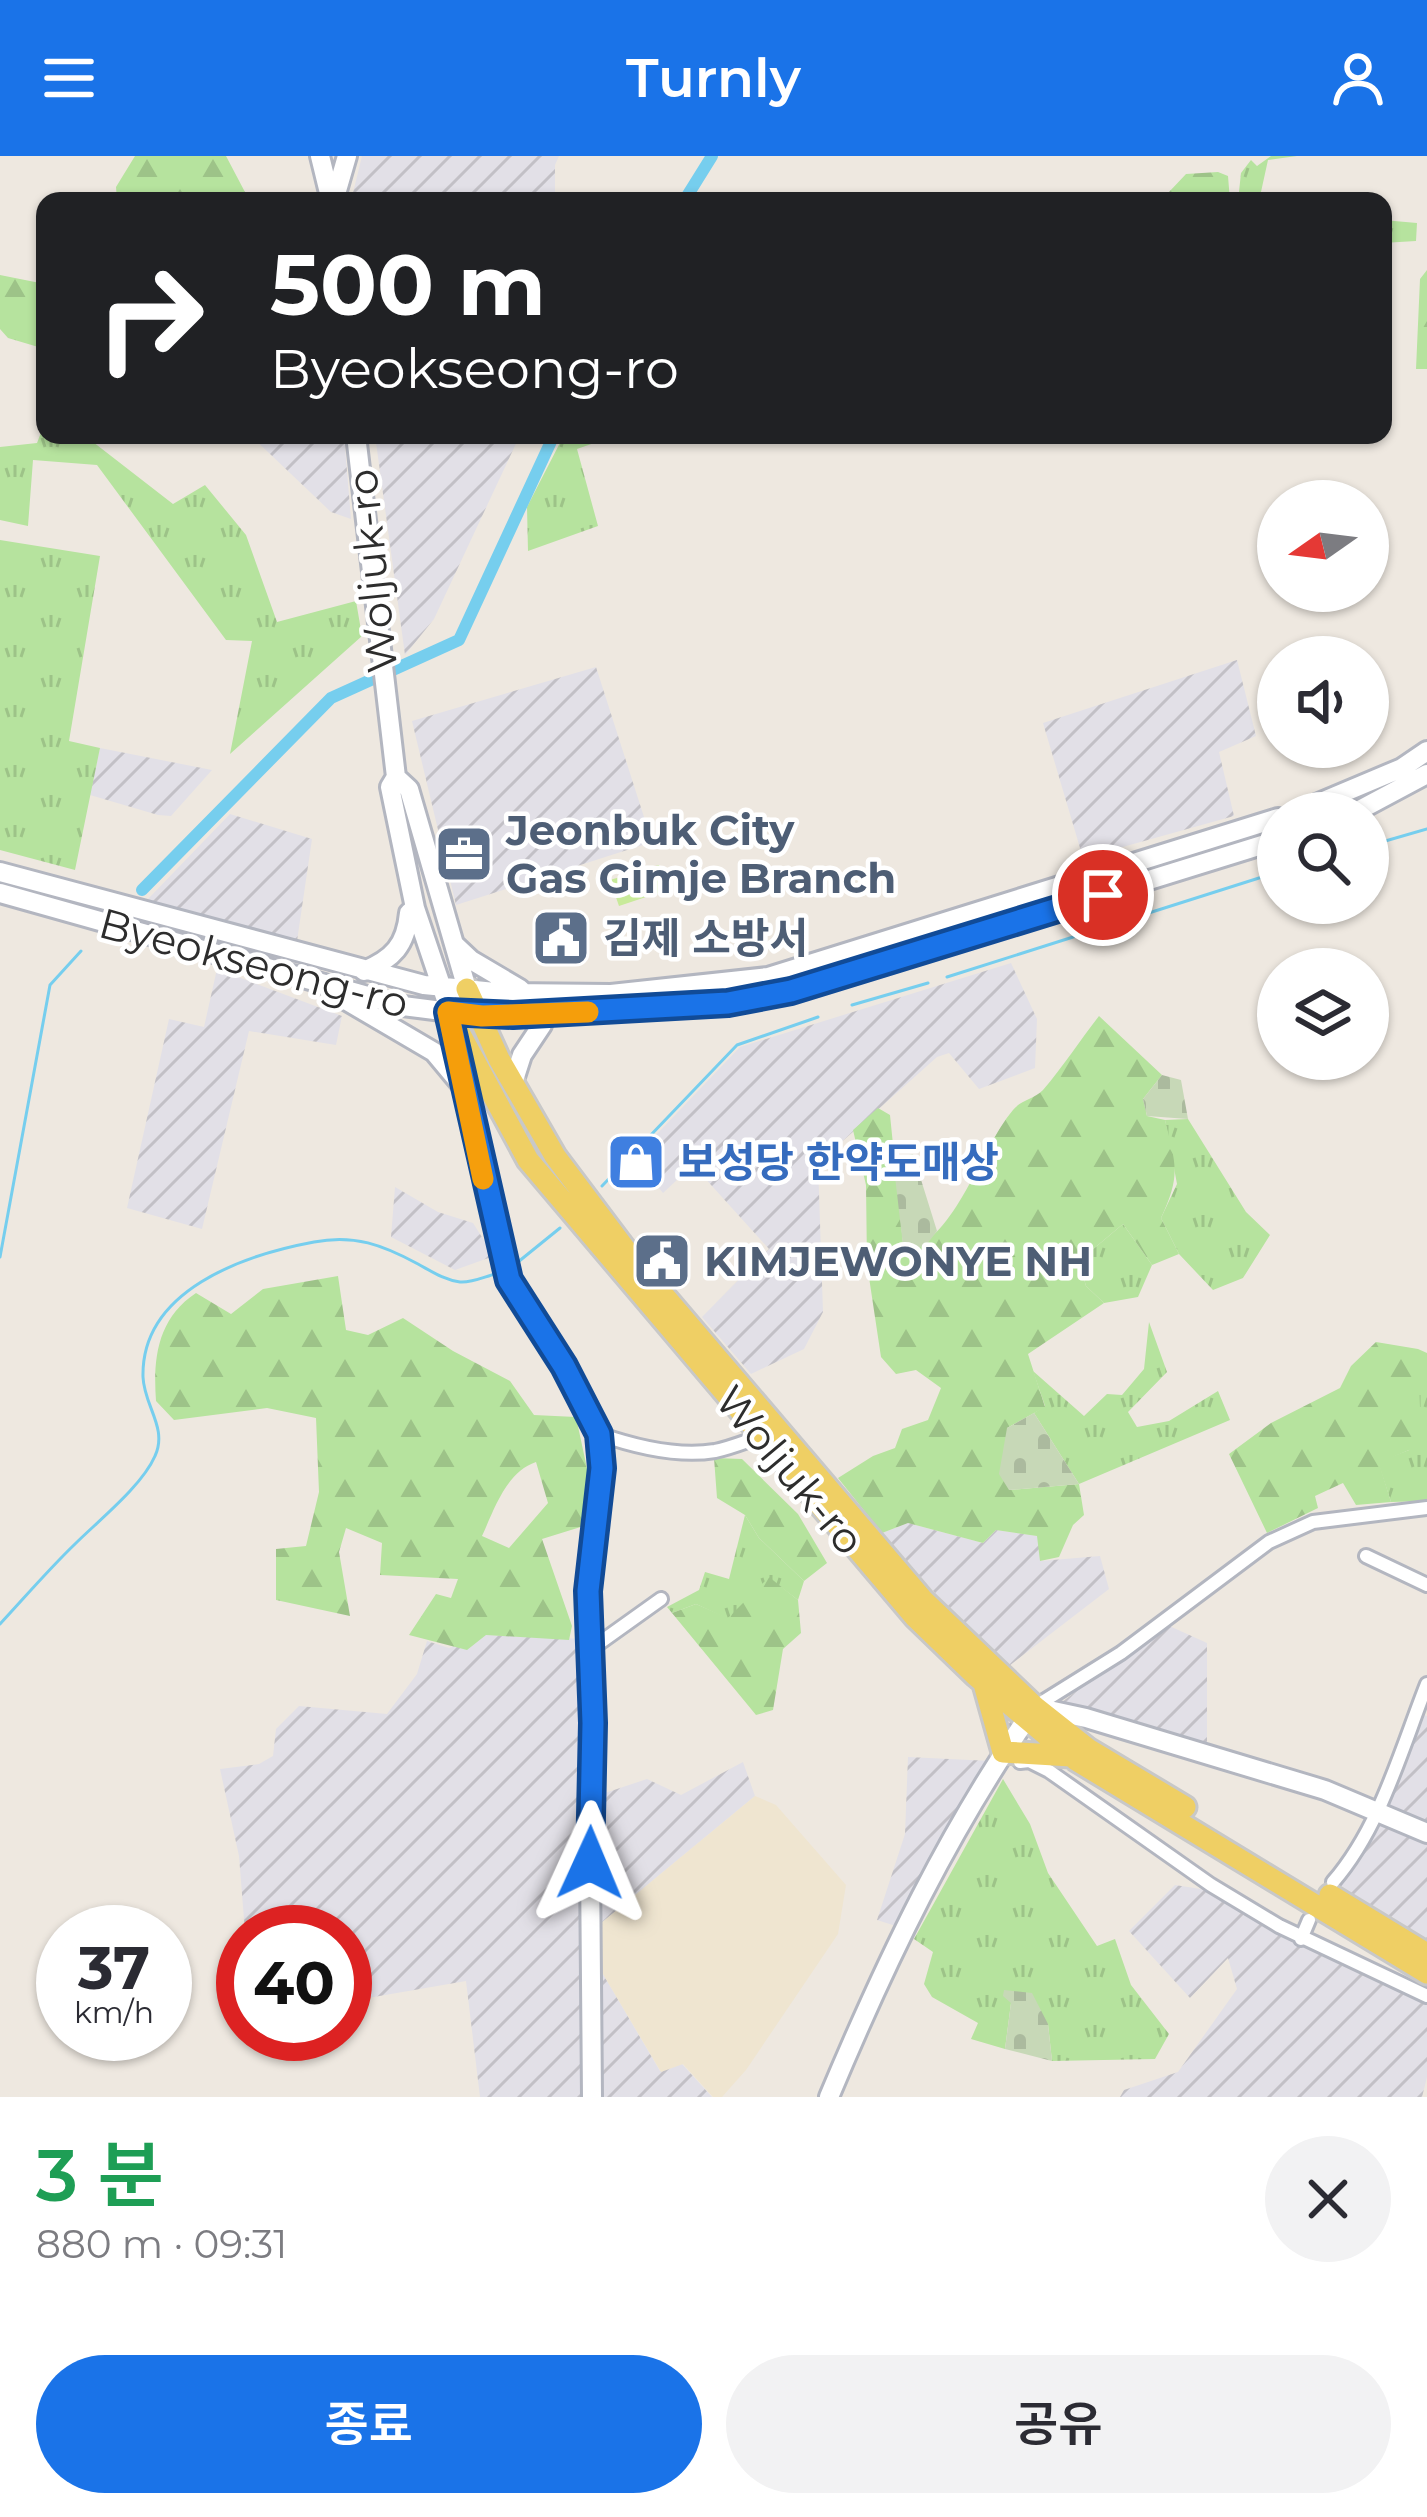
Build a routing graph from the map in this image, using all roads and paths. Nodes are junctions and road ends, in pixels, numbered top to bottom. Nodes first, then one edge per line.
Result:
1 (315, 156) edge
2 (332, 156) edge
3 (347, 156) edge
4 (329, 192) edge
5 (331, 192) edge
6 (333, 192) edge
7 (357, 444) edge
8 (1427, 752) edge
9 (1427, 774) edge
10 (396, 778) junction
11 (1346, 792) edge
12 (1389, 794) edge
13 (1257, 825) edge
14 (1257, 847) edge
15 (0, 872) edge
16 (0, 893) edge
17 (415, 908) junction
18 (452, 943) junction
19 (364, 971) junction
20 (316, 984) junction
21 (440, 987) junction
22 (467, 989) junction
23 (530, 993) junction
24 (448, 1012) junction
25 (545, 1014) junction
26 (478, 1016) junction
27 (513, 1083) junction
28 (462, 1088) junction
29 (599, 1434) junction
30 (762, 1436) junction
31 (1427, 1508) edge
32 (1366, 1556) dead end
33 (1427, 1585) edge
34 (662, 1599) dead end
35 (590, 1649) junction
36 (984, 1683) junction
37 (1427, 1684) edge
38 (1031, 1712) junction
39 (1071, 1756) junction
40 (1000, 1758) junction
41 (1376, 1811) junction
42 (1427, 1833) edge
43 (1333, 1882) dead end
44 (1309, 1920) dead end
45 (1301, 1939) junction
46 (1427, 1954) edge
47 (1427, 1972) edge
48 (1427, 1996) edge
49 (592, 2097) edge
50 (829, 2097) edge

1 - 4 main road
2 - 5 main road
3 - 6 main road
7 - 10 main road, Woljuk-ro
8 - 11 main road
9 - 12 main road
10 - 17 main road, Woljuk-ro
10 - 18 main road, Woljuk-ro
13 - 23 main road, Byeokseong-ro
14 - 25 main road, Byeokseong-ro
15 - 19 main road, Byeokseong-ro
16 - 20 main road, Byeokseong-ro
17 - 19 main road
17 - 21 main road, Woljuk-ro
18 - 22 main road, Woljuk-ro
18 - 23 main road
19 - 21 main road, Byeokseong-ro
20 - 24 main road, Byeokseong-ro
20 - 28 main road
21 - 22 main road, Byeokseong-ro
21 - 24 main road, Woljuk-ro
22 - 23 main road, Byeokseong-ro
22 - 26 main road, Woljuk-ro
24 - 26 main road, Byeokseong-ro
24 - 28 main road
24 - 30 main road, Woljuk-ro
25 - 26 main road, Byeokseong-ro
25 - 27 main road
26 - 27 main road, Woljuk-ro
27 - 38 main road, Woljuk-ro
28 - 29 main road
29 - 30 street
29 - 35 main road
30 - 36 main road, Woljuk-ro
31 - 38 street
32 - 33 street
34 - 35 street
35 - 49 main road
36 - 38 main road, Woljuk-ro
36 - 40 main road
37 - 41 street
38 - 39 main road, Woljuk-ro
38 - 40 main road
38 - 41 main road
38 - 46 main road, Woljuk-ro
39 - 40 main road
39 - 47 main road, Woljuk-ro
40 - 45 street
40 - 50 main road
41 - 42 main road
41 - 43 street
44 - 45 street
45 - 48 street

